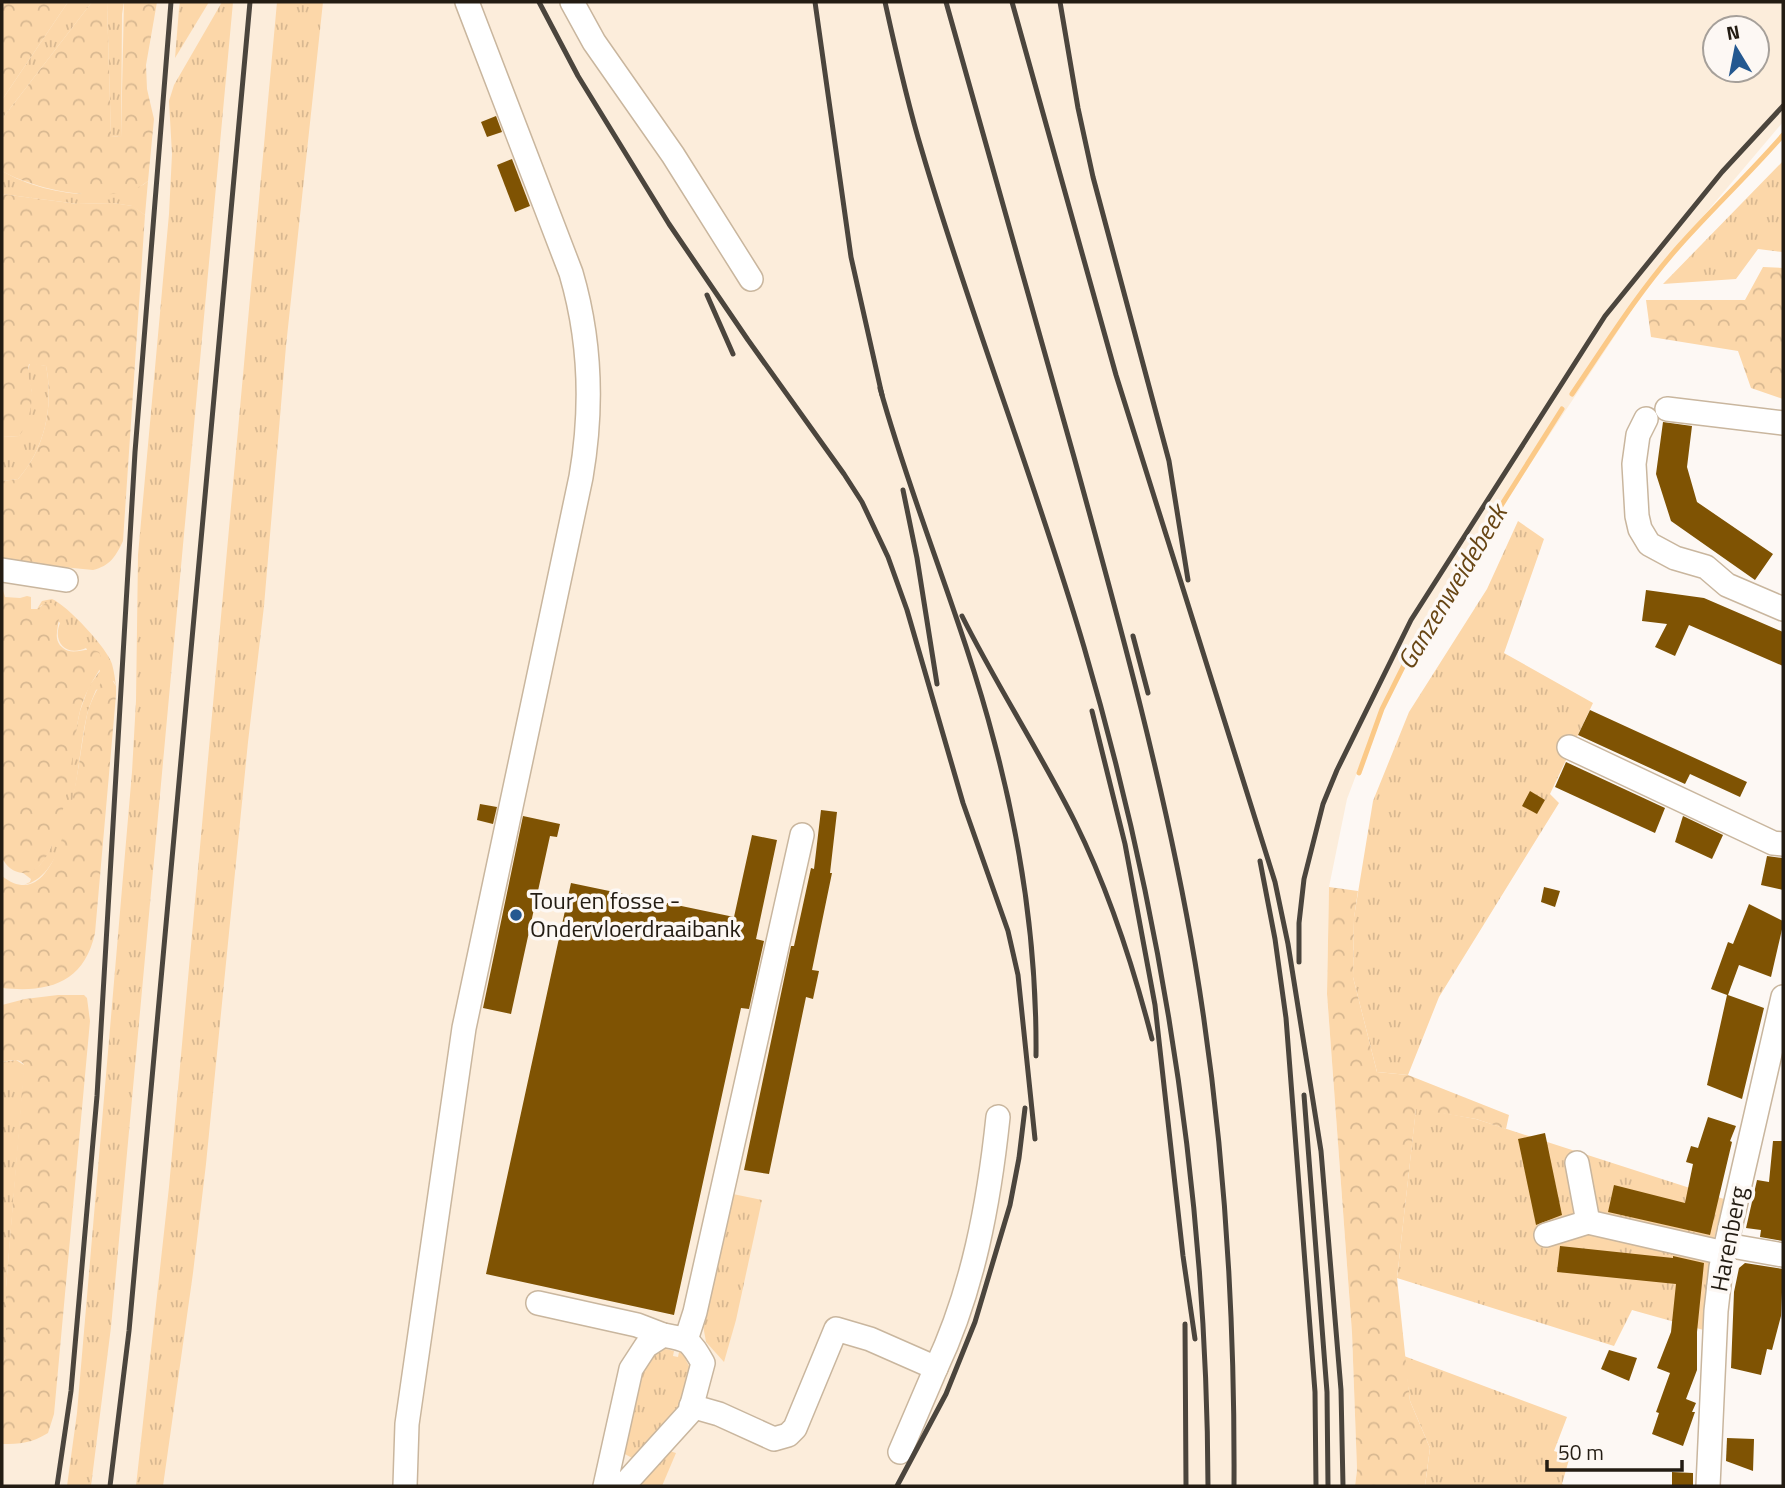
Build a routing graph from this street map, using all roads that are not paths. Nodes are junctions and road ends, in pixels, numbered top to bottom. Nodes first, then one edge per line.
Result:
1 (467, 2) edge
2 (572, 2) edge
3 (751, 279) dead end
4 (1667, 409) dead end
5 (1646, 419) dead end
6 (1783, 423) edge
7 (2, 569) edge
8 (66, 580) dead end
9 (1783, 609) edge
10 (1569, 747) dead end
11 (802, 835) dead end
12 (1783, 844) edge
13 (1783, 997) edge
14 (998, 1117) dead end
15 (1577, 1163) dead end
16 (1588, 1222) junction
17 (1546, 1235) dead end
18 (1725, 1249) junction
19 (1783, 1255) edge
20 (538, 1303) dead end
21 (663, 1335) junction
22 (686, 1340) junction
23 (936, 1368) junction
24 (691, 1406) junction
25 (900, 1452) dead end
26 (404, 1486) edge
27 (605, 1486) edge
28 (622, 1486) edge
29 (1708, 1486) edge

1 - 26 street
2 - 3 street
4 - 6 street
5 - 9 street
7 - 8 street
10 - 12 street
11 - 22 street
13 - 18 street, Harenberg
14 - 23 street
15 - 16 street
16 - 17 street
16 - 18 street
18 - 19 street
18 - 29 street, Harenberg
20 - 21 street
21 - 22 street
21 - 27 street
22 - 24 street
23 - 24 street
23 - 25 street
24 - 28 street

